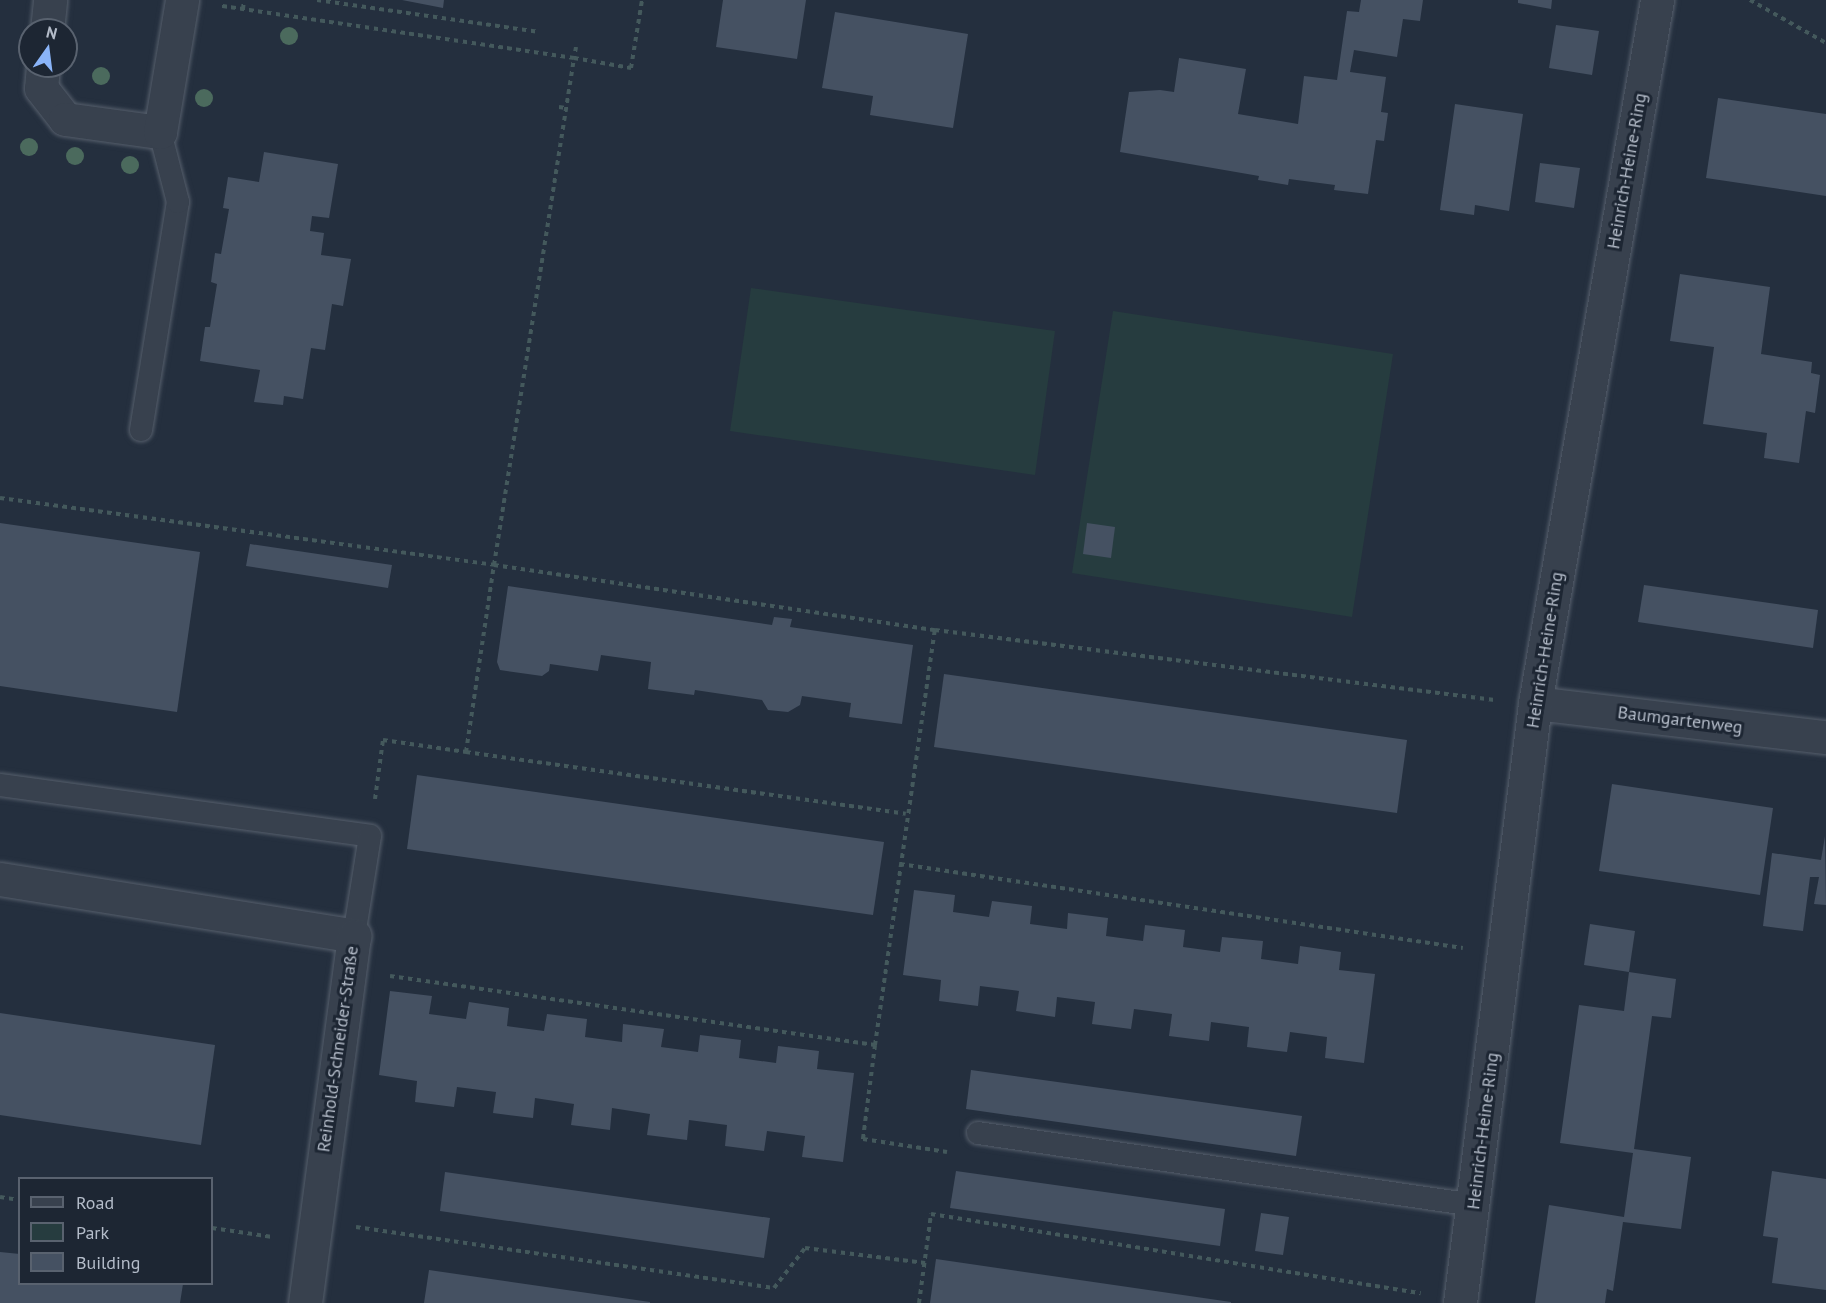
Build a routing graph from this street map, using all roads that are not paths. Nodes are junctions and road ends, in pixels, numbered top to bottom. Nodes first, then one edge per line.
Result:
1 (50, 0) edge
2 (182, 0) edge
3 (1657, 0) edge
4 (48, 18) edge
5 (42, 78) edge
6 (160, 132) junction
7 (141, 430) dead end
8 (1535, 703) junction
9 (1826, 737) edge
10 (0, 785) edge
11 (0, 879) edge
12 (354, 936) junction
13 (978, 1133) road end
14 (1474, 1205) junction
15 (305, 1303) edge
16 (1460, 1303) edge

1 - 4 street
2 - 6 street
3 - 8 street, Heinrich-Heine-Ring
5 - 6 street
6 - 7 lane
8 - 9 street, Baumgartenweg
8 - 14 street, Heinrich-Heine-Ring
10 - 12 lane
11 - 12 street, Reinhold-Schneider-Straße
12 - 15 street, Reinhold-Schneider-Straße
13 - 14 lane
14 - 16 street, Heinrich-Heine-Ring

